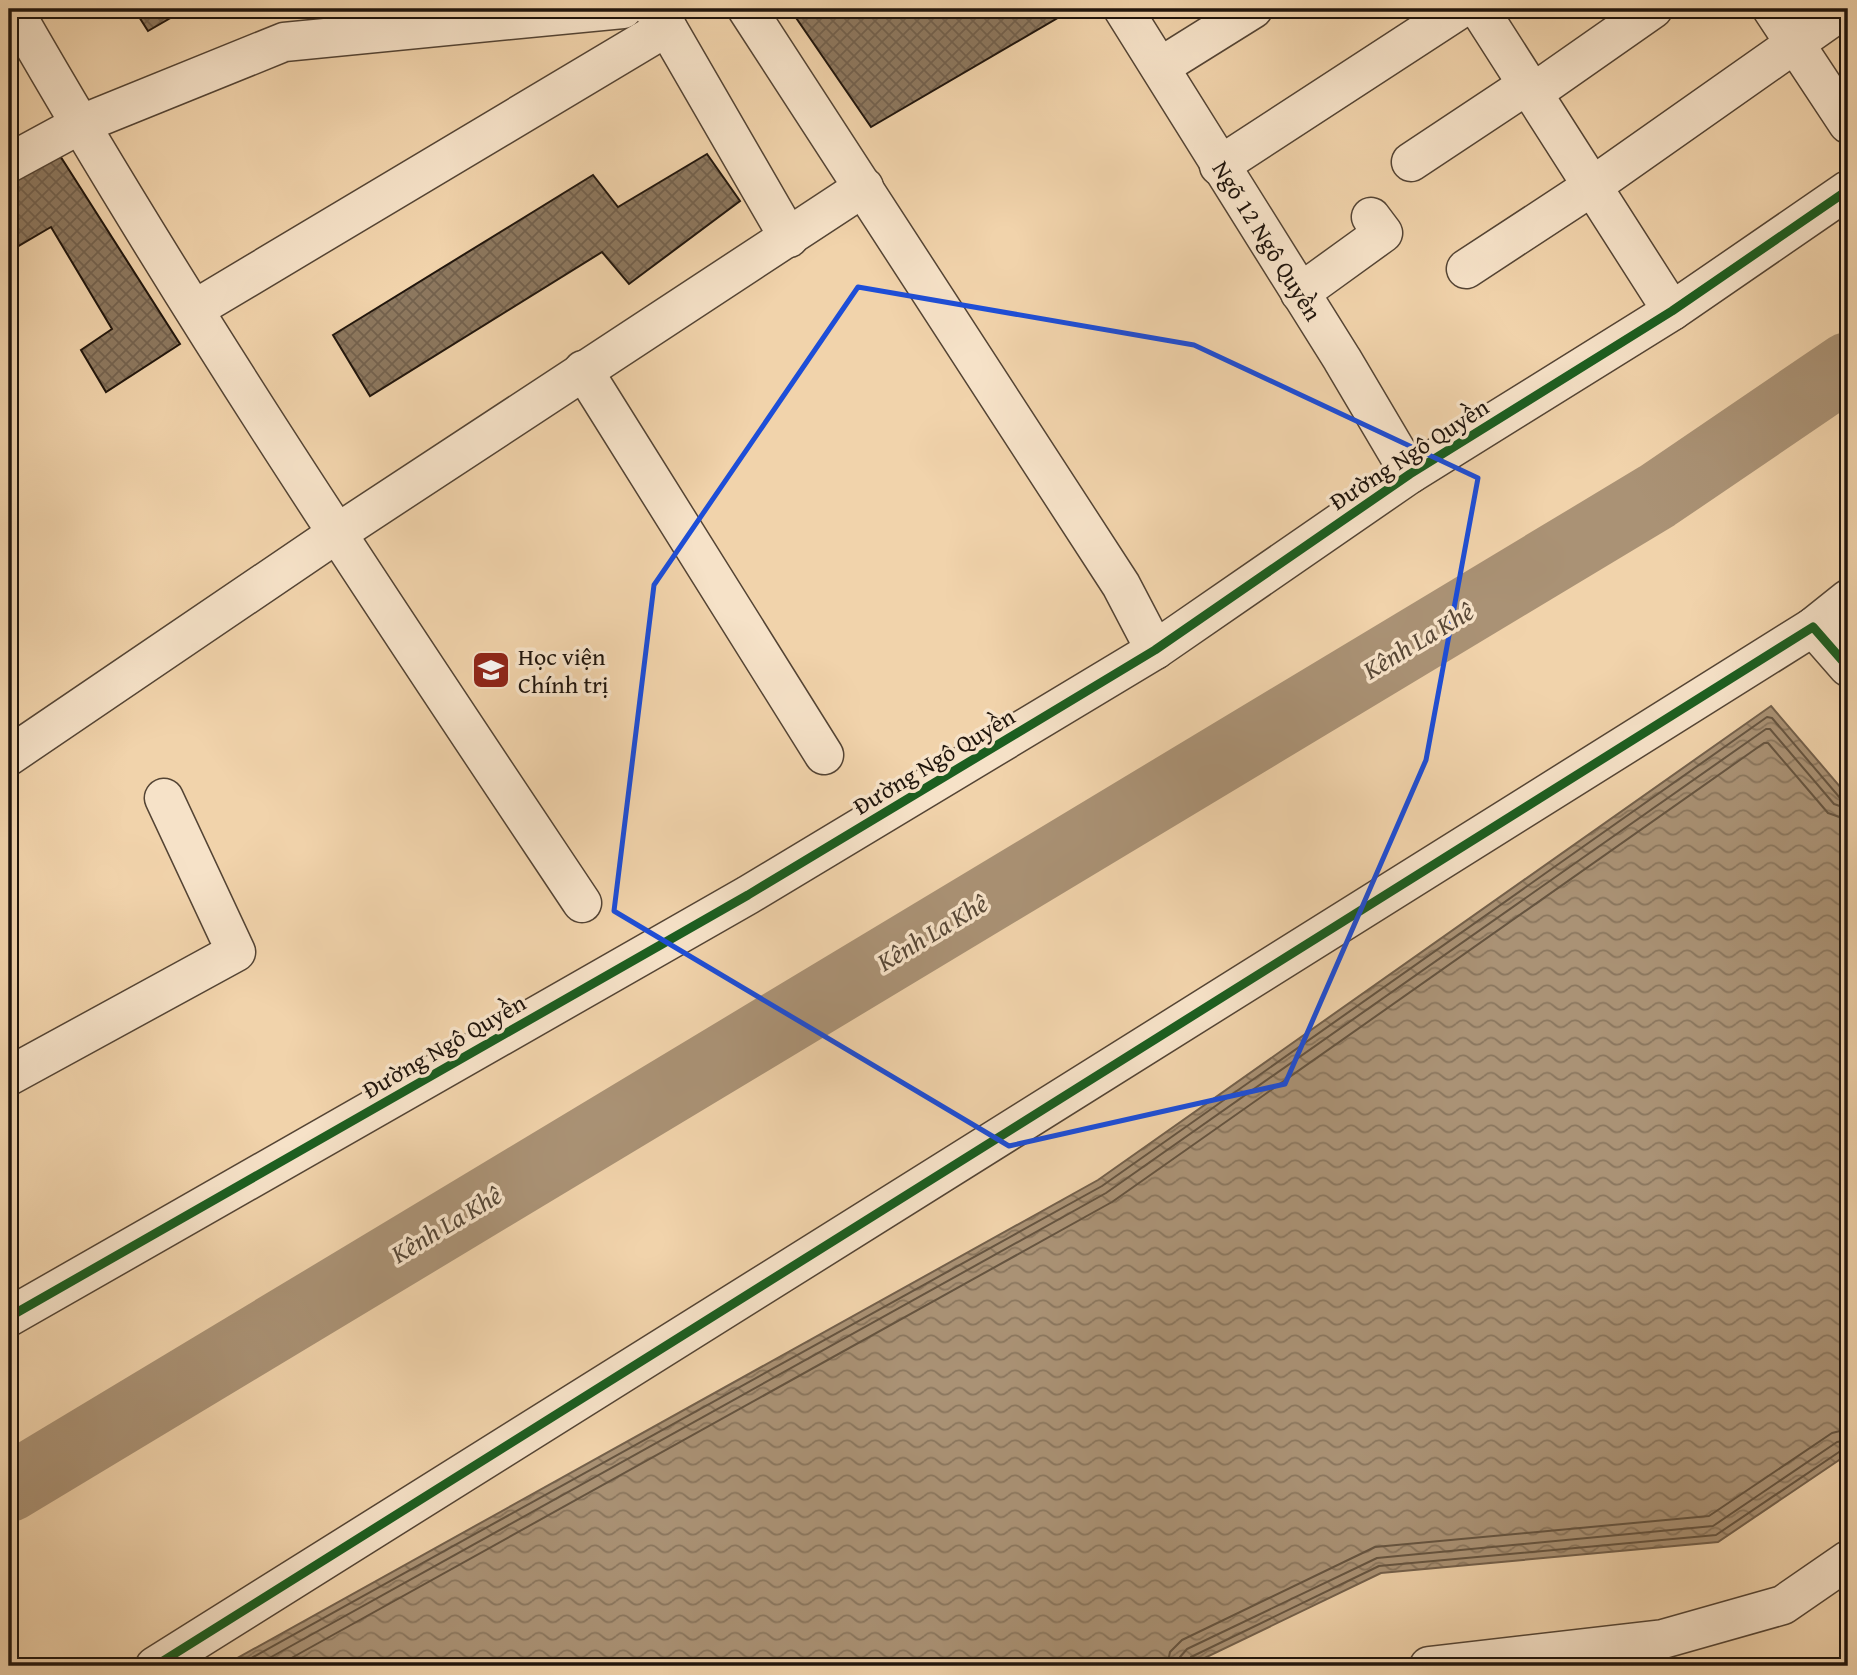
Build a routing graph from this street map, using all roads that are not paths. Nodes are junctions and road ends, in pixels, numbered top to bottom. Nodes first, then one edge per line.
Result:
1 (13, 9) edge
2 (623, 9) edge
3 (747, 9) edge
4 (1123, 9) edge
5 (1253, 9) edge
6 (1479, 9) edge
7 (1653, 9) edge
8 (1772, 9) edge
9 (1844, 9) edge
10 (1439, 14) edge
11 (660, 18) edge
12 (1793, 43) junction
13 (1160, 67) junction
14 (1530, 89) junction
15 (1848, 124) edge
16 (79, 125) junction
17 (1410, 162) dead end
18 (9, 163) edge
19 (1219, 166) junction
20 (864, 187) junction
21 (1591, 187) junction
22 (1848, 190) edge
23 (1371, 217) dead end
24 (789, 238) junction
25 (1466, 269) dead end
26 (1300, 293) junction
27 (195, 309) junction
28 (1672, 311) junction
29 (583, 370) junction
30 (1410, 474) junction
31 (336, 534) junction
32 (1848, 599) edge
33 (1813, 627) junction
34 (1155, 650) junction
35 (1848, 667) edge
36 (824, 755) dead end
37 (9, 756) edge
38 (164, 798) dead end
39 (582, 903) dead end
40 (9, 1076) edge
41 (9, 1317) edge
42 (1848, 1560) edge
43 (155, 1666) edge
44 (1429, 1666) edge

1 - 16 street
2 - 16 street
3 - 20 street
4 - 13 street, Ngõ 12 Ngô Quyền
5 - 13 street
6 - 14 street
7 - 14 street
8 - 12 street
9 - 12 street
10 - 19 street
11 - 24 street
11 - 27 street
12 - 15 street
12 - 21 street
13 - 19 street, Ngõ 12 Ngô Quyền
14 - 17 street
14 - 21 street
16 - 18 street
16 - 27 street
19 - 26 street, Ngõ 12 Ngô Quyền
20 - 24 street
20 - 34 street
21 - 25 street
21 - 28 street
22 - 28 street, Đường Ngô Quyền
23 - 26 street
24 - 29 street
26 - 30 street, Ngõ 12 Ngô Quyền
27 - 31 street
28 - 30 street, Đường Ngô Quyền
29 - 31 street
29 - 36 street
30 - 34 street, Đường Ngô Quyền
31 - 37 street
31 - 39 street
32 - 33 street
33 - 35 street
33 - 43 street
34 - 41 street, Đường Ngô Quyền
38 - 40 street
42 - 44 street

